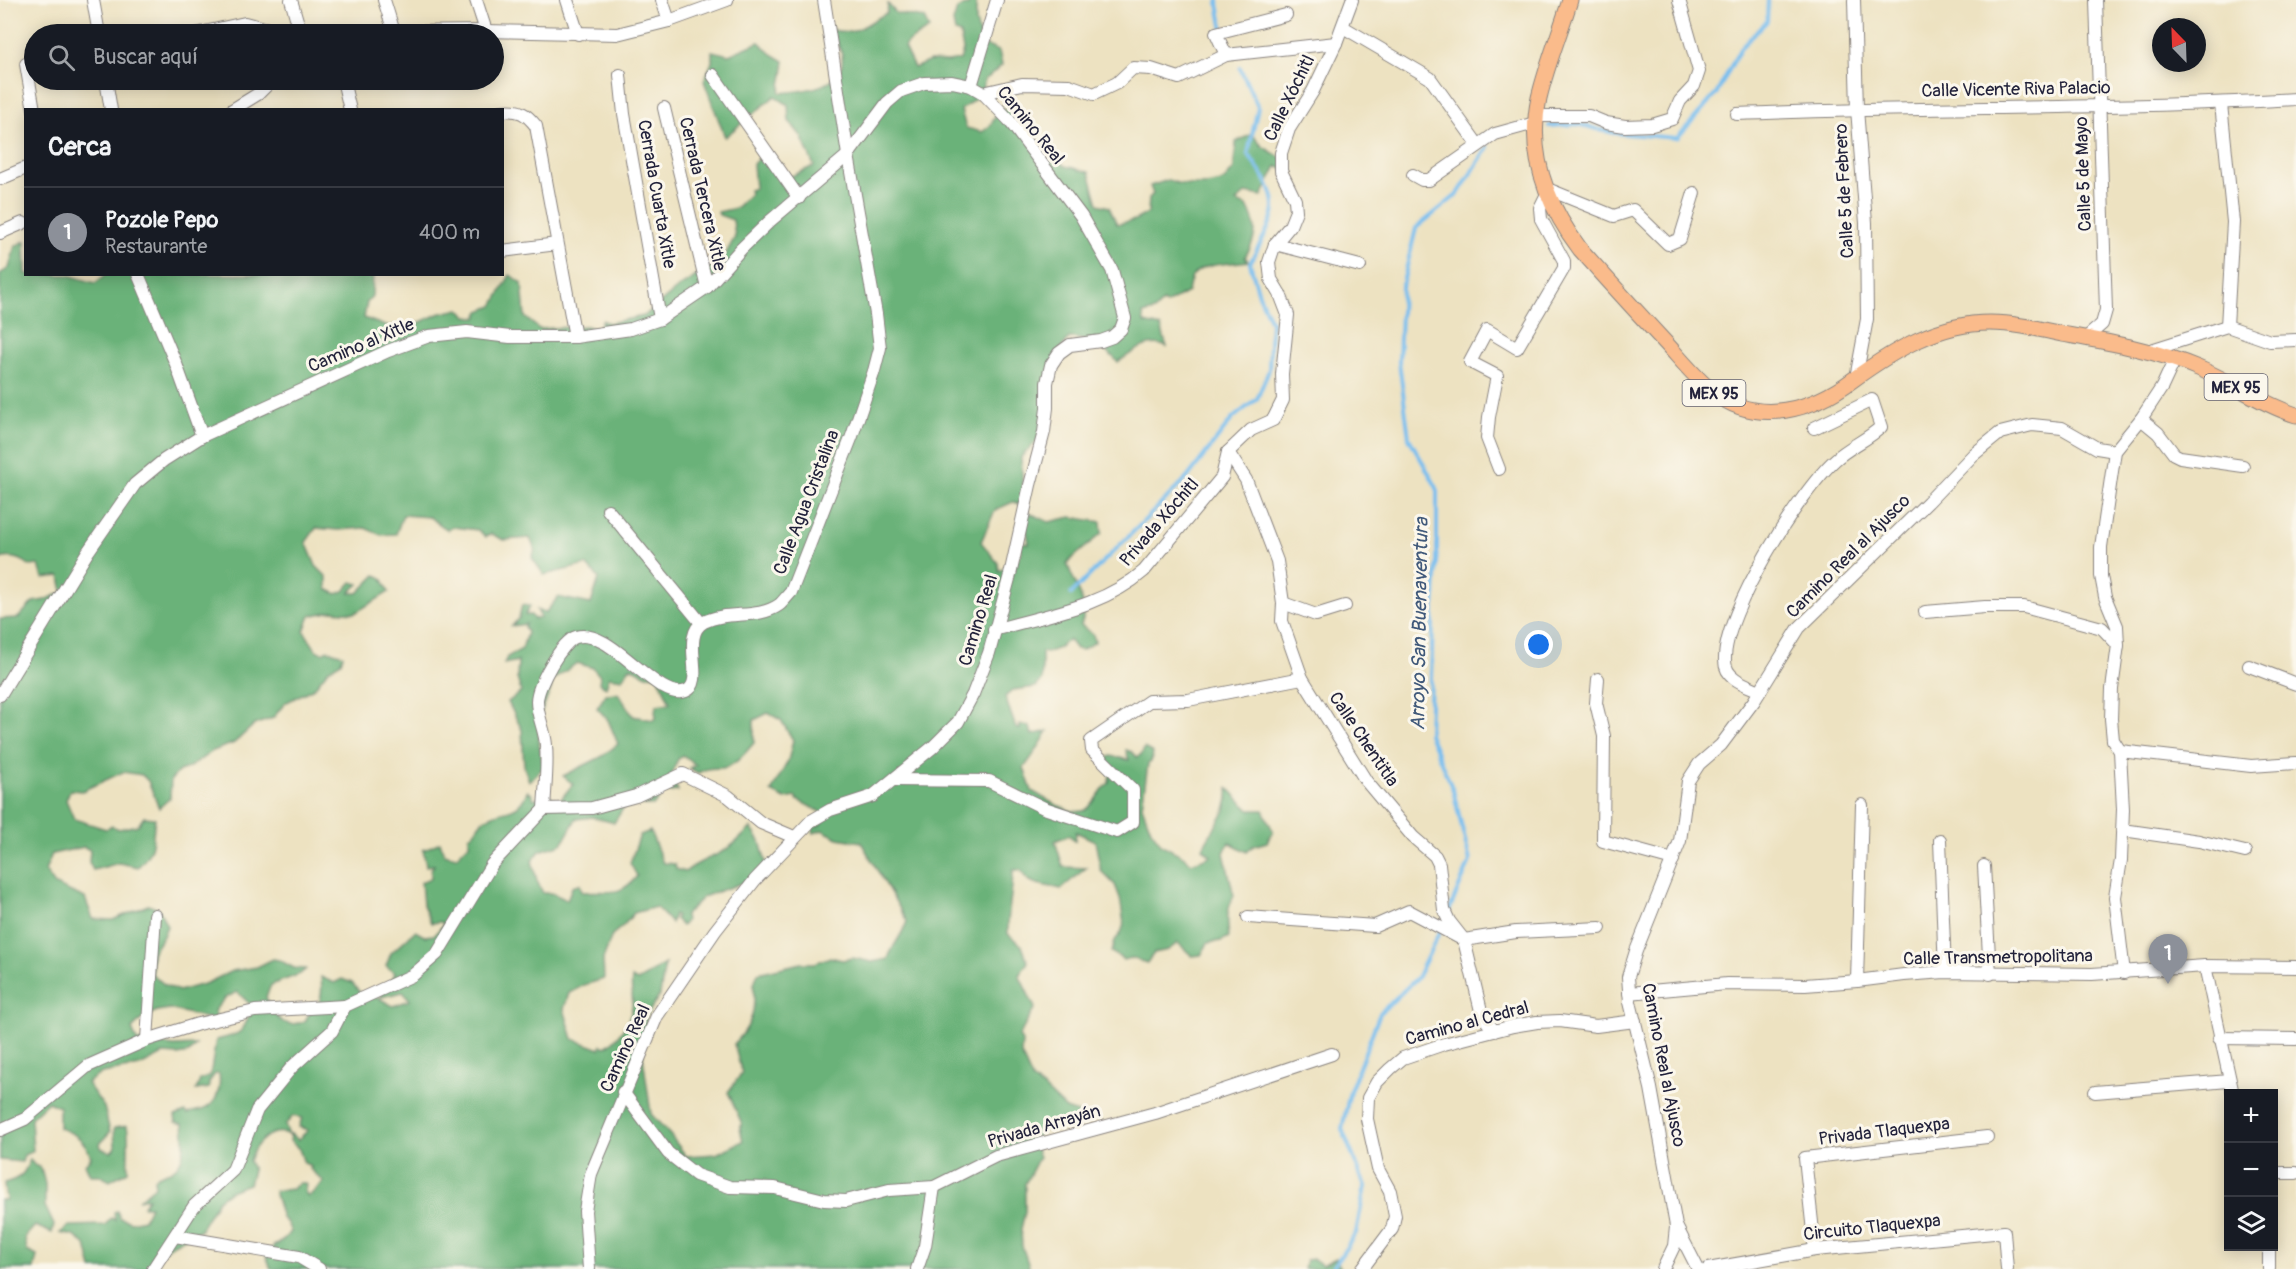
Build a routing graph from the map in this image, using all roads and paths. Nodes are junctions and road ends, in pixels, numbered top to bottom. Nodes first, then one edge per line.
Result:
1 (93, 0) edge
2 (291, 0) edge
3 (384, 0) edge
4 (477, 0) edge
5 (567, 0) edge
6 (662, 0) edge
7 (727, 0) edge
8 (824, 0) edge
9 (997, 0) edge
10 (1352, 0) edge
11 (1570, 0) edge
12 (1679, 0) edge
13 (1854, 0) edge
14 (2096, 0) edge
15 (1286, 15) dead end
16 (669, 21) junction
17 (97, 24) edge
18 (298, 24) edge
19 (392, 24) edge
20 (484, 24) edge
21 (1343, 27) junction
22 (504, 32) edge
23 (578, 34) junction
24 (1336, 43) junction
25 (1226, 55) junction
26 (620, 75) dead end
27 (713, 75) dead end
28 (971, 86) junction
29 (31, 90) edge
30 (108, 90) edge
31 (262, 90) edge
32 (345, 90) edge
33 (983, 93) junction
34 (2296, 99) edge
35 (2221, 104) junction
36 (2098, 107) junction
37 (34, 108) edge
38 (111, 108) edge
39 (235, 108) edge
40 (350, 108) edge
41 (664, 108) dead end
42 (1857, 109) junction
43 (504, 111) edge
44 (1737, 114) dead end
45 (1536, 120) junction
46 (1478, 145) junction
47 (848, 155) junction
48 (24, 169) edge
49 (1413, 176) dead end
50 (0, 179) edge
51 (1546, 191) junction
52 (1694, 193) dead end
53 (798, 198) junction
54 (23, 224) dead end
55 (0, 233) edge
56 (557, 244) junction
57 (1275, 244) junction
58 (504, 251) edge
59 (1360, 266) dead end
60 (139, 276) edge
61 (707, 287) junction
62 (660, 319) junction
63 (2227, 326) junction
64 (575, 337) junction
65 (2086, 338) junction
66 (2296, 340) edge
67 (2146, 352) junction
68 (2175, 359) junction
69 (1856, 378) junction
70 (2296, 415) edge
71 (2141, 419) junction
72 (1814, 428) dead end
73 (202, 436) junction
74 (2115, 451) junction
75 (1228, 452) junction
76 (2243, 466) dead end
77 (1499, 469) dead end
78 (608, 510) dead end
79 (1283, 603) junction
80 (1345, 606) dead end
81 (1925, 612) dead end
82 (701, 623) junction
83 (994, 630) junction
84 (2118, 645) junction
85 (2250, 666) dead end
86 (1302, 678) junction
87 (1598, 679) dead end
88 (2296, 684) edge
89 (1760, 692) junction
90 (0, 695) edge
91 (2120, 751) junction
92 (2296, 763) edge
93 (894, 780) junction
94 (1862, 805) dead end
95 (544, 809) junction
96 (2123, 830) junction
97 (794, 837) junction
98 (1940, 840) dead end
99 (2245, 852) dead end
100 (1673, 861) junction
101 (1984, 866) dead end
102 (155, 915) dead end
103 (1248, 917) dead end
104 (1446, 921) junction
105 (1600, 928) dead end
106 (1464, 940) junction
107 (2205, 966) junction
108 (2296, 967) edge
109 (1945, 972) junction
110 (2124, 973) junction
111 (1990, 974) junction
112 (1857, 981) junction
113 (1629, 993) junction
114 (345, 1006) junction
115 (1635, 1021) junction
116 (1494, 1031) junction
117 (2219, 1038) junction
118 (2296, 1039) edge
119 (147, 1040) junction
120 (1332, 1054) dead end
121 (2229, 1081) junction
122 (2231, 1089) edge
123 (623, 1092) junction
124 (2095, 1092) dead end
125 (0, 1130) edge
126 (1987, 1137) dead end
127 (2278, 1173) edge
128 (2296, 1173) edge
129 (934, 1187) junction
130 (1676, 1226) junction
131 (175, 1236) junction
132 (1815, 1250) junction
133 (2269, 1251) edge
134 (153, 1269) edge
135 (319, 1269) edge
136 (589, 1269) edge
137 (917, 1269) edge
138 (1362, 1269) edge
139 (1663, 1269) edge
140 (1698, 1269) edge
141 (1708, 1269) edge
142 (2007, 1269) edge
143 (2269, 1269) edge

1 - 17 street
2 - 18 street
3 - 19 street
4 - 20 street
5 - 23 street
6 - 16 street
7 - 16 street
8 - 47 street, Calle Agua Cristalina
9 - 28 street
10 - 21 street, Calle Xóchitl
11 - 45 main road, MEX 95
12 - 45 street
13 - 42 street, Calle 5 de Febrero
14 - 36 street, Calle 5 de Mayo
15 - 25 street
16 - 23 street
21 - 24 street, Calle Xóchitl
21 - 46 street
22 - 23 street
24 - 25 street, Calle Xóchitl
24 - 57 street, Calle Xóchitl
25 - 33 street, Calle Xóchitl
26 - 62 street, Cerrada Cuarta Xitle
27 - 53 street
28 - 33 street, Camino Real
28 - 47 street, Camino Real
29 - 37 street
30 - 38 street
31 - 39 street
32 - 40 street
33 - 83 street, Camino Real
34 - 35 street, Calle Vicente Riva Palacio
35 - 36 street, Calle Vicente Riva Palacio
35 - 63 street
36 - 42 street, Calle Vicente Riva Palacio
36 - 65 street, Calle 5 de Mayo
41 - 61 street, Cerrada Tercera Xitle
42 - 44 street, Calle Vicente Riva Palacio
42 - 69 street, Calle 5 de Febrero
43 - 56 street
45 - 46 street
45 - 51 main road, MEX 95
46 - 49 street
47 - 53 street, Camino al Xitle
47 - 82 street, Calle Agua Cristalina
48 - 50 street
51 - 52 street
51 - 69 main road, MEX 95
51 - 77 street
53 - 61 street, Camino al Xitle
54 - 55 street
56 - 58 street
56 - 64 street
57 - 59 street
57 - 75 street, Calle Xóchitl
60 - 73 street
61 - 62 street, Camino al Xitle
62 - 64 street, Camino al Xitle
63 - 66 street
63 - 67 street
64 - 73 street, Camino al Xitle
65 - 67 main road, MEX 95
65 - 69 main road, MEX 95
67 - 68 main road, MEX 95
68 - 70 main road, MEX 95
68 - 71 street
71 - 74 street
71 - 76 street
72 - 89 street
73 - 90 street, Camino al Xitle
74 - 84 street
74 - 89 street, Camino Real al Ajusco
75 - 79 street, Calle Chentitla
75 - 83 street, Privada Xóchitl
78 - 82 street
79 - 80 street
79 - 86 street, Calle Chentitla
81 - 84 street
82 - 95 street
83 - 93 street, Camino Real
84 - 91 street
85 - 88 street
86 - 93 street
86 - 104 street, Calle Chentitla
87 - 100 street
89 - 100 street, Camino Real al Ajusco
91 - 92 street
91 - 96 street
93 - 97 street, Camino Real
94 - 112 street
95 - 97 street
95 - 114 street
96 - 99 street
96 - 110 street
97 - 123 street, Camino Real
98 - 109 street
100 - 113 street, Camino Real al Ajusco
101 - 111 street
102 - 119 street
103 - 104 street
104 - 106 street
105 - 106 street
106 - 116 street
107 - 108 street, Calle Transmetropolitana
107 - 110 street, Calle Transmetropolitana
107 - 117 street
109 - 111 street, Calle Transmetropolitana
109 - 112 street, Calle Transmetropolitana
110 - 111 street, Calle Transmetropolitana
112 - 113 street, Calle Transmetropolitana
113 - 115 street, Camino Real al Ajusco
114 - 119 street
114 - 131 street
115 - 116 street, Camino al Cedral
115 - 130 street, Camino Real al Ajusco
116 - 138 street, Camino al Cedral
117 - 118 street
117 - 121 street
119 - 125 street
120 - 129 street, Privada Arrayán
121 - 122 street
121 - 124 street
123 - 129 street, Privada Arrayán
123 - 136 street, Camino Real
126 - 132 street, Privada Tlaquexpa
127 - 128 street
129 - 137 street
130 - 139 street
130 - 140 street, Camino Real al Ajusco
131 - 134 street
131 - 135 street
132 - 141 street, Circuito Tlaquexpa
132 - 142 street, Circuito Tlaquexpa
133 - 143 street

